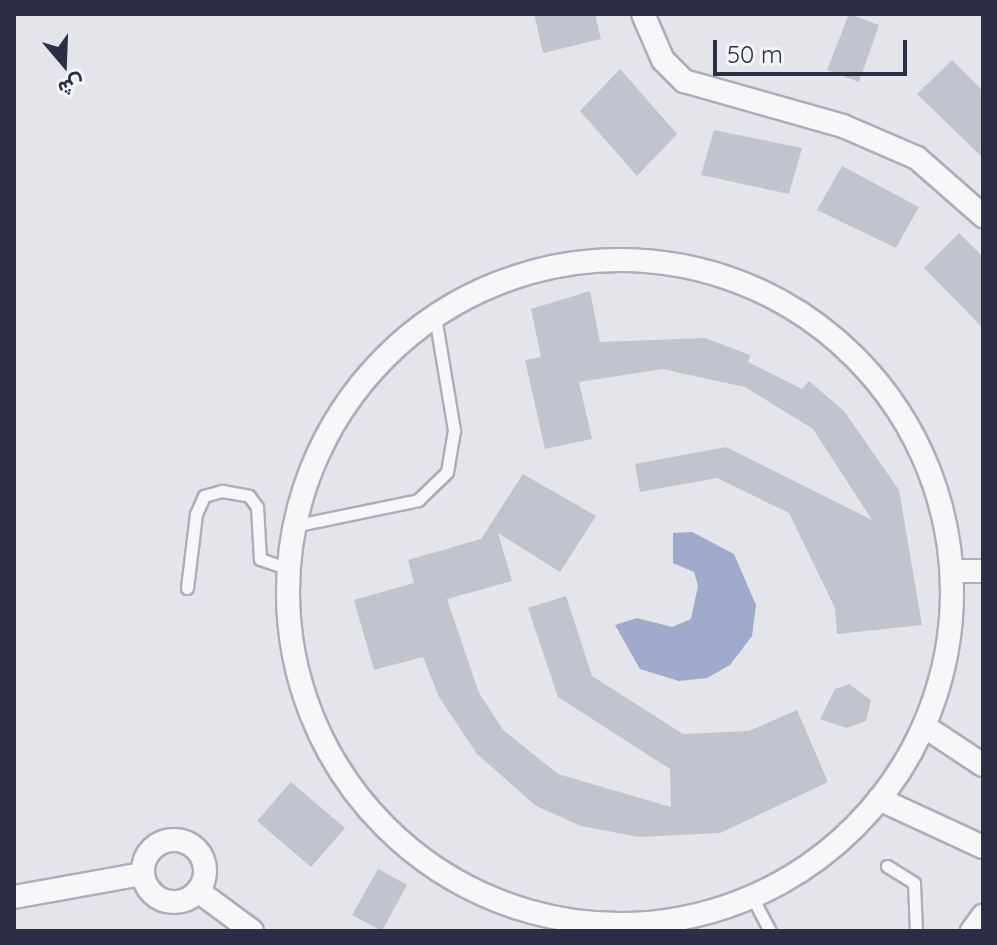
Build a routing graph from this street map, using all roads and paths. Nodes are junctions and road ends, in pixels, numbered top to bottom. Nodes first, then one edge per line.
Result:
1 (650, 19) edge
2 (983, 216) edge
3 (435, 317) junction
4 (293, 526) junction
5 (289, 569) junction
6 (952, 571) junction
7 (983, 571) edge
8 (187, 588) dead end
9 (927, 728) junction
10 (983, 765) edge
11 (879, 799) junction
12 (983, 847) edge
13 (887, 866) dead end
14 (142, 874) junction
15 (198, 891) junction
16 (751, 895) junction
17 (14, 897) edge
18 (983, 916) edge
19 (252, 931) edge
20 (770, 931) edge
21 (916, 931) edge
22 (972, 931) edge

1 - 2 street
3 - 4 street
3 - 4 lane
3 - 6 street
4 - 5 street
5 - 8 lane
5 - 16 street
6 - 7 street
6 - 9 street
9 - 10 street
9 - 11 street
11 - 12 street
11 - 16 street
13 - 21 lane
14 - 15 street
14 - 15 street
14 - 17 street
15 - 19 street
16 - 20 lane
18 - 22 street

